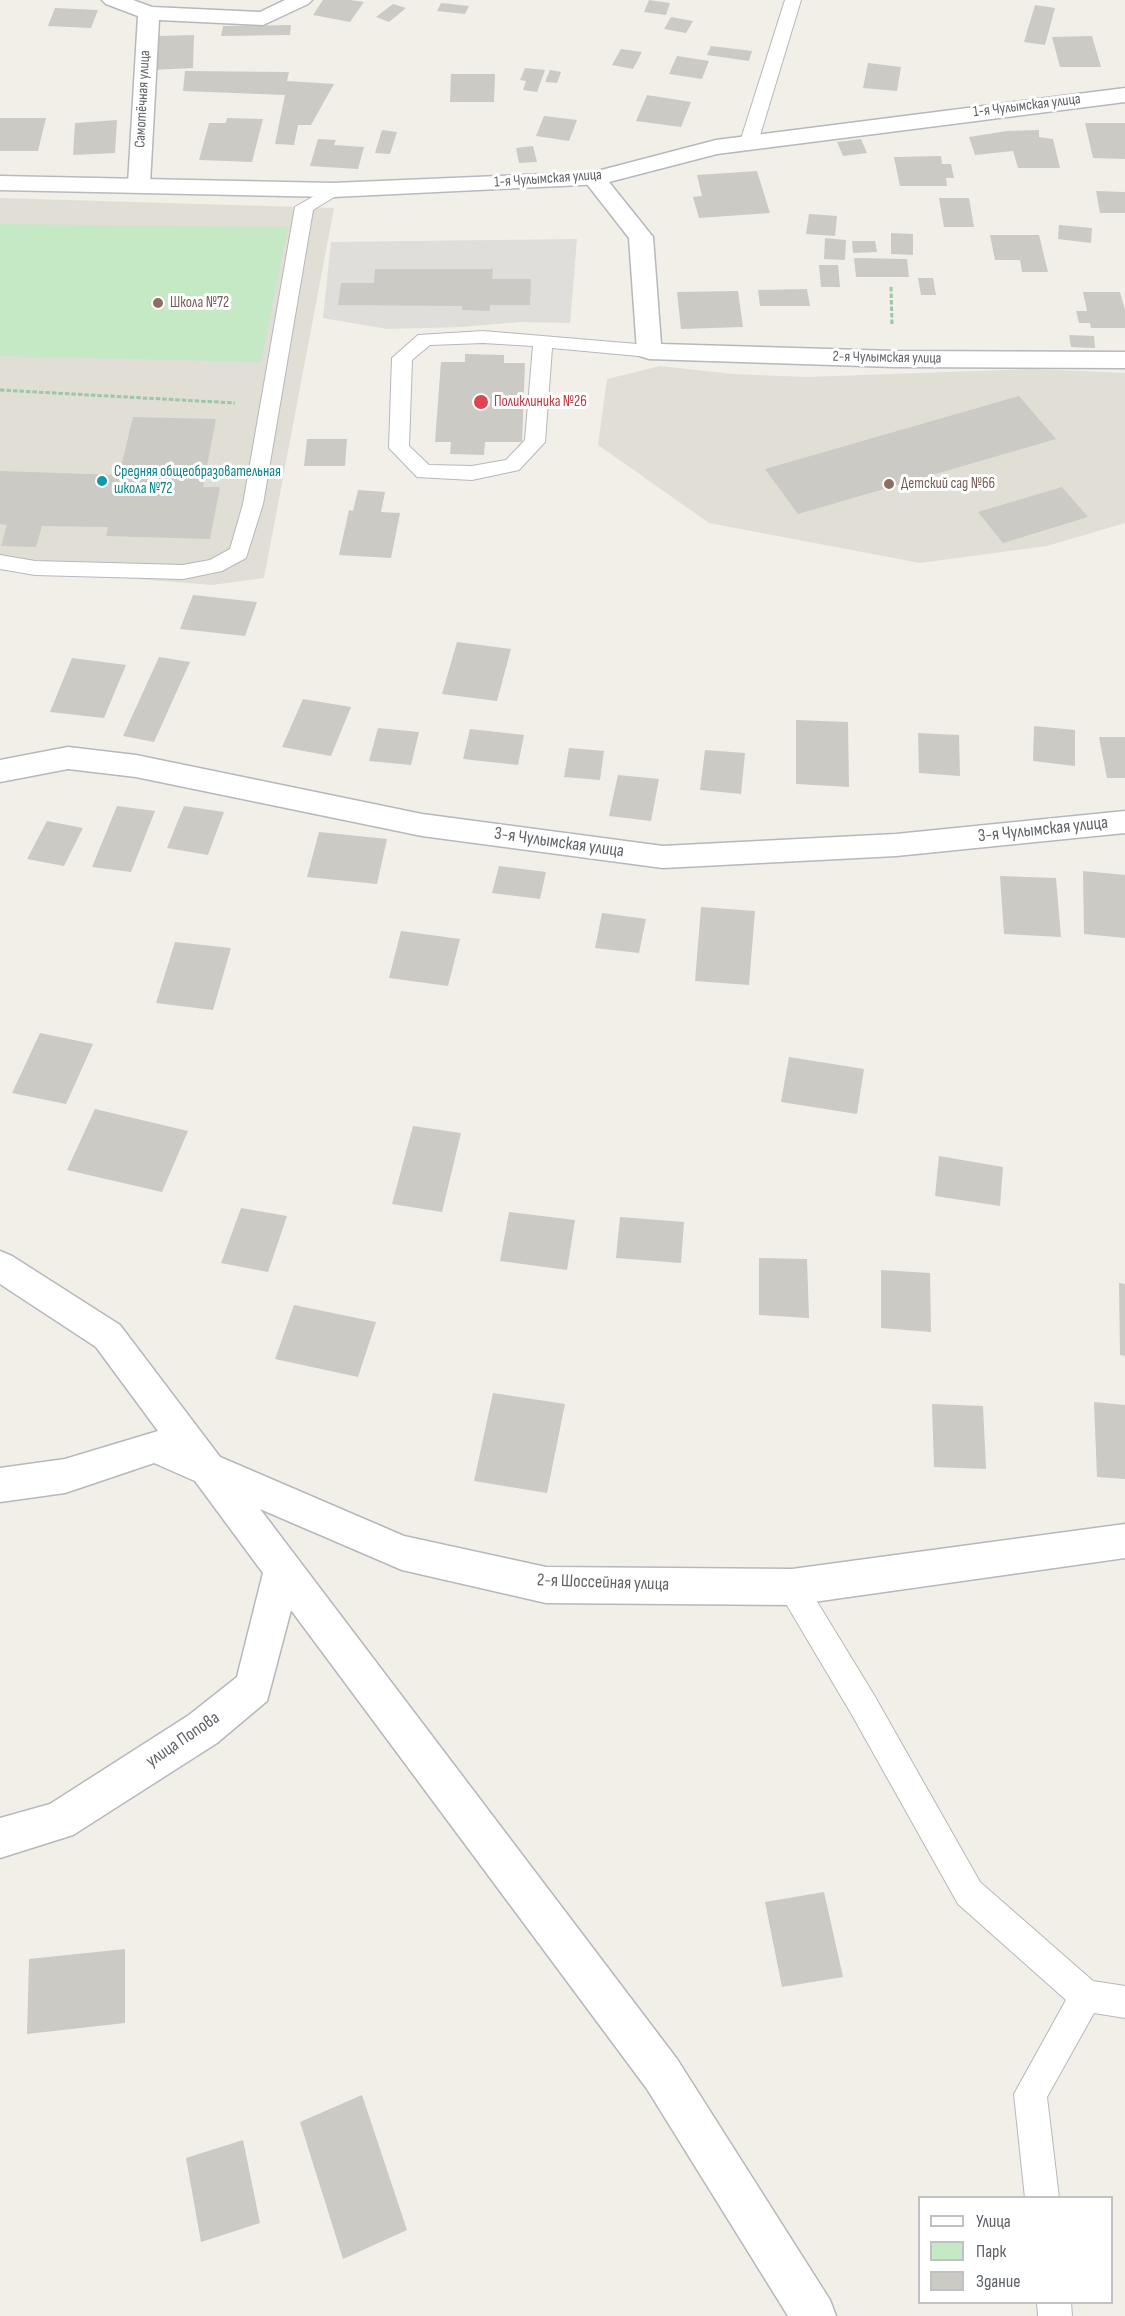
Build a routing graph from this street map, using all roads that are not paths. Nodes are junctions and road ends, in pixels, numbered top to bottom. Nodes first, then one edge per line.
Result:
1 (113, 0) edge
2 (301, 0) edge
3 (793, 0) edge
4 (149, 13) junction
5 (1125, 95) edge
6 (749, 142) junction
7 (594, 178) junction
8 (0, 183) edge
9 (139, 184) junction
10 (333, 190) junction
11 (543, 341) junction
12 (649, 351) junction
13 (1125, 360) edge
14 (0, 562) edge
15 (1, 773) edge
16 (1125, 822) edge
17 (0, 1266) edge
18 (207, 1468) junction
19 (0, 1485) edge
20 (1125, 1541) edge
21 (283, 1569) junction
22 (792, 1587) junction
23 (0, 1838) edge
24 (1086, 1996) junction
25 (1125, 2002) edge
26 (1042, 2196) edge
27 (814, 2316) edge

1 - 4 street
2 - 4 street
3 - 6 lane
4 - 9 street, Самотёчная улица
5 - 6 street, 1-я Чулымская улица
6 - 7 street, 1-я Чулымская улица
7 - 10 street, 1-я Чулымская улица
7 - 12 street
8 - 9 street, 1-я Чулымская улица
9 - 10 street, 1-я Чулымская улица
10 - 14 lane
11 - 11 lane
11 - 12 lane
12 - 13 street, 2-я Чулымская улица
15 - 16 street, 3-я Чулымская улица
17 - 18 street
18 - 19 street, 2-я Шоссейная улица
18 - 21 street
18 - 22 street, 2-я Шоссейная улица
20 - 22 street, 2-я Шоссейная улица
21 - 23 street, улица Попова
21 - 27 street
22 - 24 lane
24 - 25 lane
24 - 26 lane

